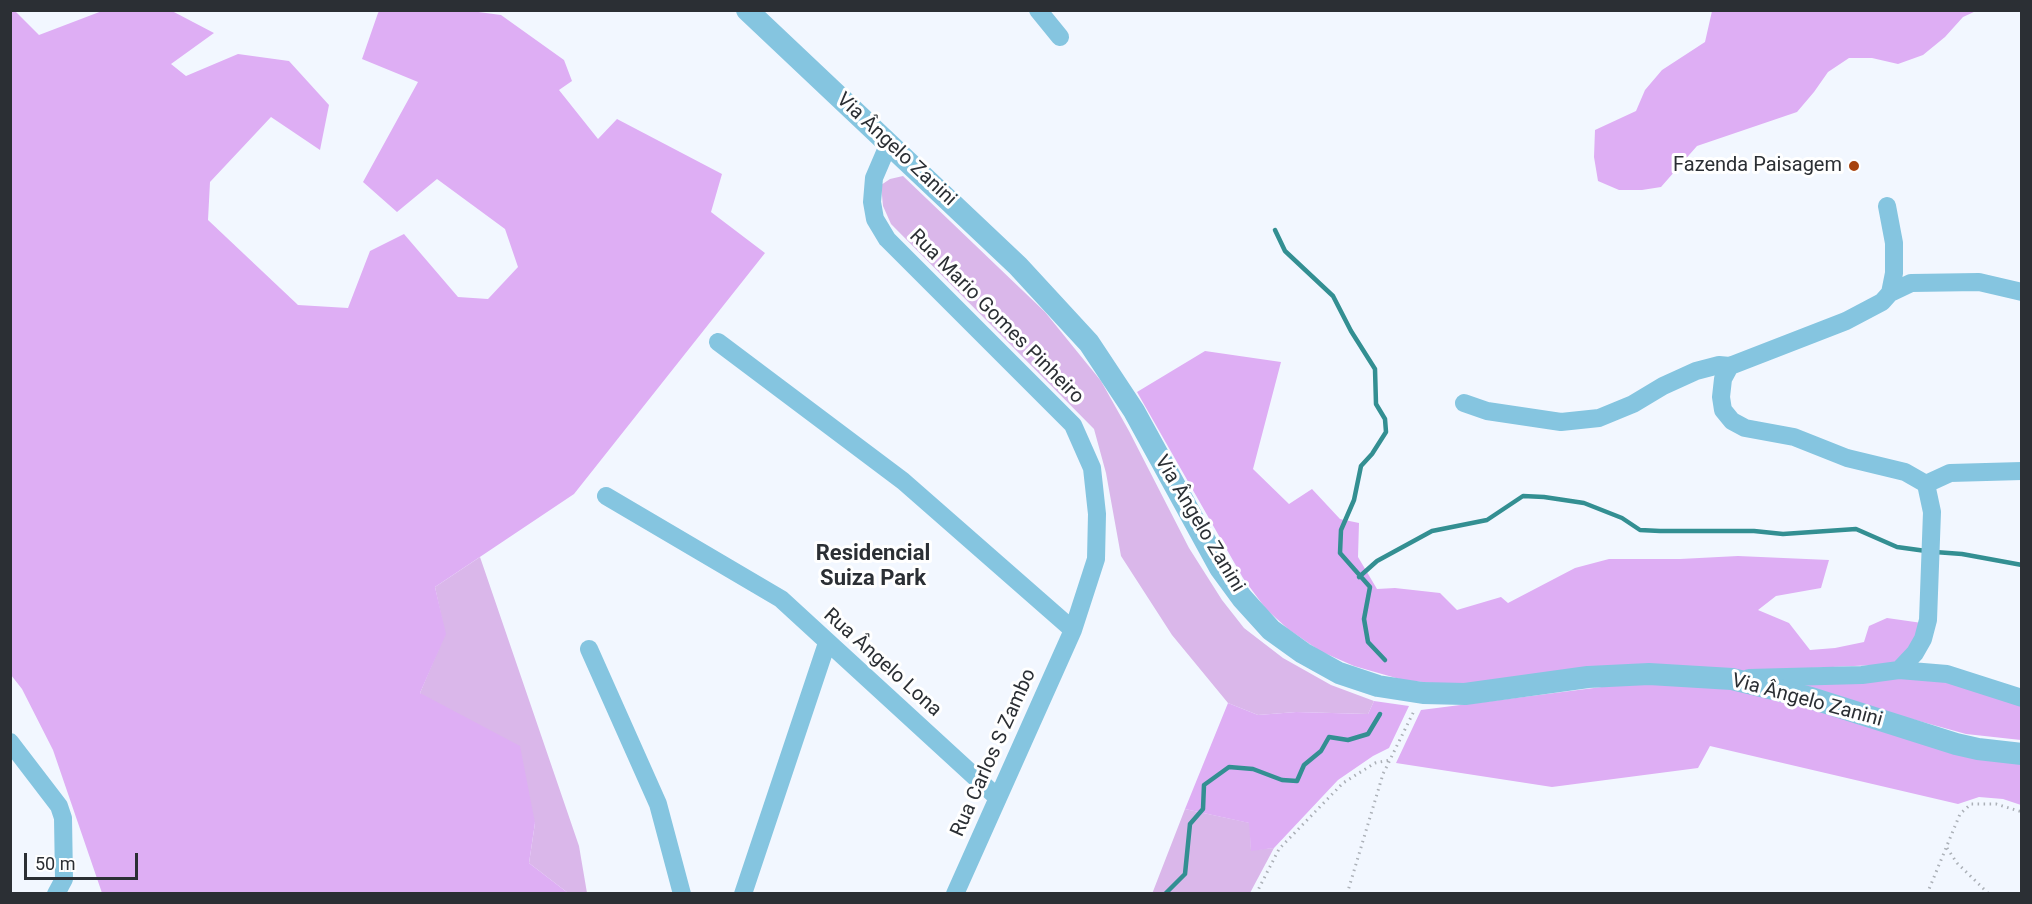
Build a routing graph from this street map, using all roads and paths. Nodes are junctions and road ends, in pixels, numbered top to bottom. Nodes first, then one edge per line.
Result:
1 (747, 10) edge
2 (1038, 10) edge
3 (1060, 37) dead end
4 (889, 143) junction
5 (1887, 206) dead end
6 (2022, 292) edge
7 (1890, 293) junction
8 (718, 342) dead end
9 (1730, 366) junction
10 (1464, 403) dead end
11 (2022, 471) edge
12 (1926, 484) junction
13 (606, 496) dead end
14 (1073, 630) junction
15 (827, 643) junction
16 (589, 650) dead end
17 (1899, 670) junction
18 (1732, 679) junction
19 (1423, 693) junction
20 (2022, 698) edge
21 (10, 742) edge
22 (2022, 754) edge
23 (1390, 760) junction
24 (998, 798) junction
25 (2022, 812) edge
26 (1947, 848) junction
27 (56, 894) edge
28 (682, 894) edge
29 (743, 894) edge
30 (955, 894) edge
31 (1256, 894) edge
32 (1347, 894) edge
33 (1927, 894) edge
34 (1989, 894) edge

1 - 4 street, Via Ângelo Zanini
2 - 3 street
4 - 14 street, Rua Mario Gomes Pinheiro
4 - 19 street, Via Ângelo Zanini
5 - 7 street
6 - 7 street
7 - 9 street
8 - 14 street
9 - 10 street
9 - 12 street
11 - 12 street
12 - 17 street
13 - 15 street, Rua Ângelo Lona
14 - 24 street, Rua Carlos S Zambo
15 - 24 street, Rua Ângelo Lona
15 - 29 street
16 - 28 street
17 - 18 street
17 - 20 street
18 - 19 street, Via Ângelo Zanini
18 - 22 street, Via Ângelo Zanini
19 - 23 path
21 - 27 street
23 - 31 path
23 - 32 path
24 - 30 street, Rua Carlos S Zambo
25 - 26 path
26 - 33 path
26 - 34 path

